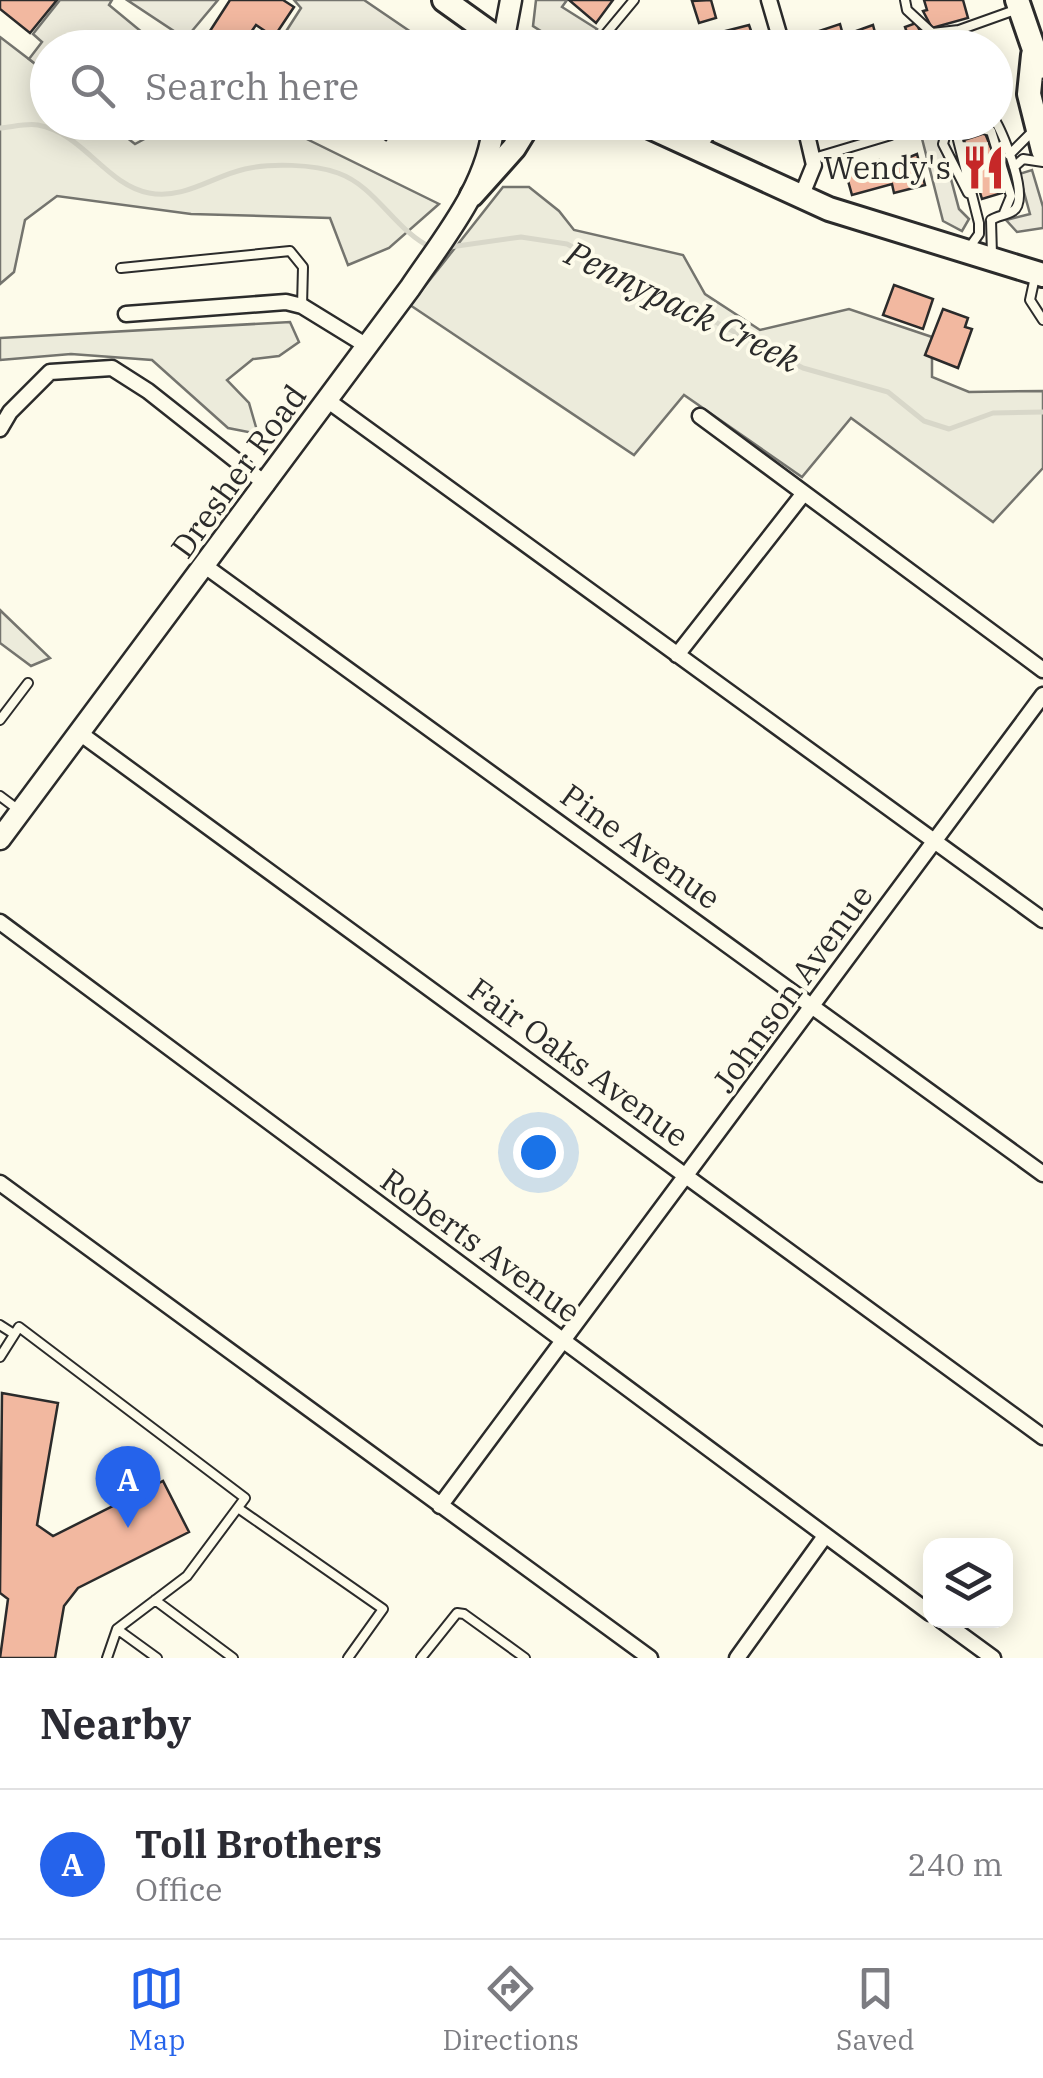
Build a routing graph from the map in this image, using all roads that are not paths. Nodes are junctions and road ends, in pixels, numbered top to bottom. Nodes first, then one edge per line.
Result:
1 (444, 0) edge
2 (512, 0) edge
3 (634, 0) edge
4 (769, 0) edge
5 (905, 0) edge
6 (1018, 4) edge
7 (484, 30) edge
8 (508, 30) edge
9 (609, 30) edge
10 (777, 30) edge
11 (929, 30) edge
12 (958, 30) edge
13 (1040, 60) edge
14 (1037, 127) junction
15 (491, 140) edge
16 (516, 140) edge
17 (675, 140) edge
18 (707, 140) edge
19 (809, 140) edge
20 (874, 140) edge
21 (944, 140) edge
22 (958, 140) edge
23 (994, 140) edge
24 (1003, 140) edge
25 (1043, 150) edge
26 (699, 152) junction
27 (1009, 155) junction
28 (814, 158) junction
29 (1043, 162) edge
30 (1014, 167) junction
31 (971, 196) junction
32 (802, 197) junction
33 (468, 202) junction
34 (976, 212) junction
35 (1004, 213) junction
36 (990, 220) junction
37 (966, 252) junction
38 (993, 260) junction
39 (121, 268) dead end
40 (1039, 274) edge
41 (302, 306) junction
42 (126, 314) dead end
43 (1043, 320) edge
44 (367, 346) junction
45 (327, 400) junction
46 (700, 416) dead end
47 (0, 430) edge
48 (267, 485) junction
49 (804, 492) junction
50 (205, 566) junction
51 (677, 656) junction
52 (1043, 670) edge
53 (28, 684) dead end
54 (1043, 694) edge
55 (0, 720) edge
56 (81, 734) junction
57 (0, 796) edge
58 (21, 812) junction
59 (934, 838) junction
60 (0, 839) edge
61 (1043, 920) edge
62 (0, 922) edge
63 (815, 1004) junction
64 (1043, 1174) edge
65 (690, 1175) junction
66 (0, 1183) edge
67 (0, 1324) edge
68 (14, 1334) junction
69 (567, 1340) junction
70 (0, 1357) edge
71 (1043, 1438) edge
72 (440, 1506) junction
73 (238, 1508) junction
74 (825, 1536) junction
75 (155, 1600) junction
76 (923, 1608) edge
77 (952, 1628) edge
78 (117, 1629) junction
79 (107, 1658) edge
80 (157, 1658) edge
81 (233, 1658) edge
82 (348, 1658) edge
83 (421, 1658) edge
84 (525, 1658) edge
85 (650, 1658) edge
86 (737, 1658) edge
87 (993, 1658) edge

1 - 7 main road
2 - 8 main road
3 - 9 lane
4 - 10 street
5 - 11 lane
6 - 12 lane
6 - 13 main road
13 - 14 main road
14 - 25 main road
14 - 27 lane
15 - 33 main road, Dresher Road
16 - 33 main road
17 - 26 main road
18 - 26 lane
19 - 28 street
20 - 28 lane
21 - 31 lane
22 - 31 lane
23 - 35 lane
24 - 27 lane
26 - 32 main road
27 - 30 lane
28 - 32 street
29 - 30 lane
30 - 35 lane
31 - 34 lane
32 - 37 main road
33 - 44 main road, Dresher Road
34 - 36 lane
34 - 37 lane
35 - 36 lane
36 - 38 lane
37 - 38 main road
38 - 40 main road
39 - 41 lane
40 - 43 lane
41 - 42 street
41 - 44 street
44 - 45 main road, Dresher Road
45 - 48 main road, Dresher Road
45 - 51 street
46 - 49 street
47 - 48 street
48 - 50 main road, Dresher Road
49 - 51 street
49 - 52 street
50 - 56 main road, Dresher Road
50 - 63 street, Pine Avenue
51 - 59 street
53 - 55 lane
54 - 59 street, Johnson Avenue
56 - 58 main road, Dresher Road
56 - 65 street, Fair Oaks Avenue
57 - 58 lane
58 - 60 main road, Dresher Road
59 - 61 street
59 - 63 street, Johnson Avenue
62 - 69 street, Roberts Avenue
63 - 64 street, Pine Avenue
63 - 65 street, Johnson Avenue
65 - 69 street, Johnson Avenue
65 - 71 street, Fair Oaks Avenue
66 - 72 street
67 - 68 lane
68 - 70 lane
68 - 73 lane
69 - 72 street, Johnson Avenue
69 - 74 street, Roberts Avenue
72 - 85 street
73 - 75 lane
73 - 82 lane
74 - 76 street, Roberts Avenue
74 - 86 street
75 - 78 lane
75 - 81 lane
77 - 87 street
78 - 79 lane
78 - 80 lane
83 - 84 lane

